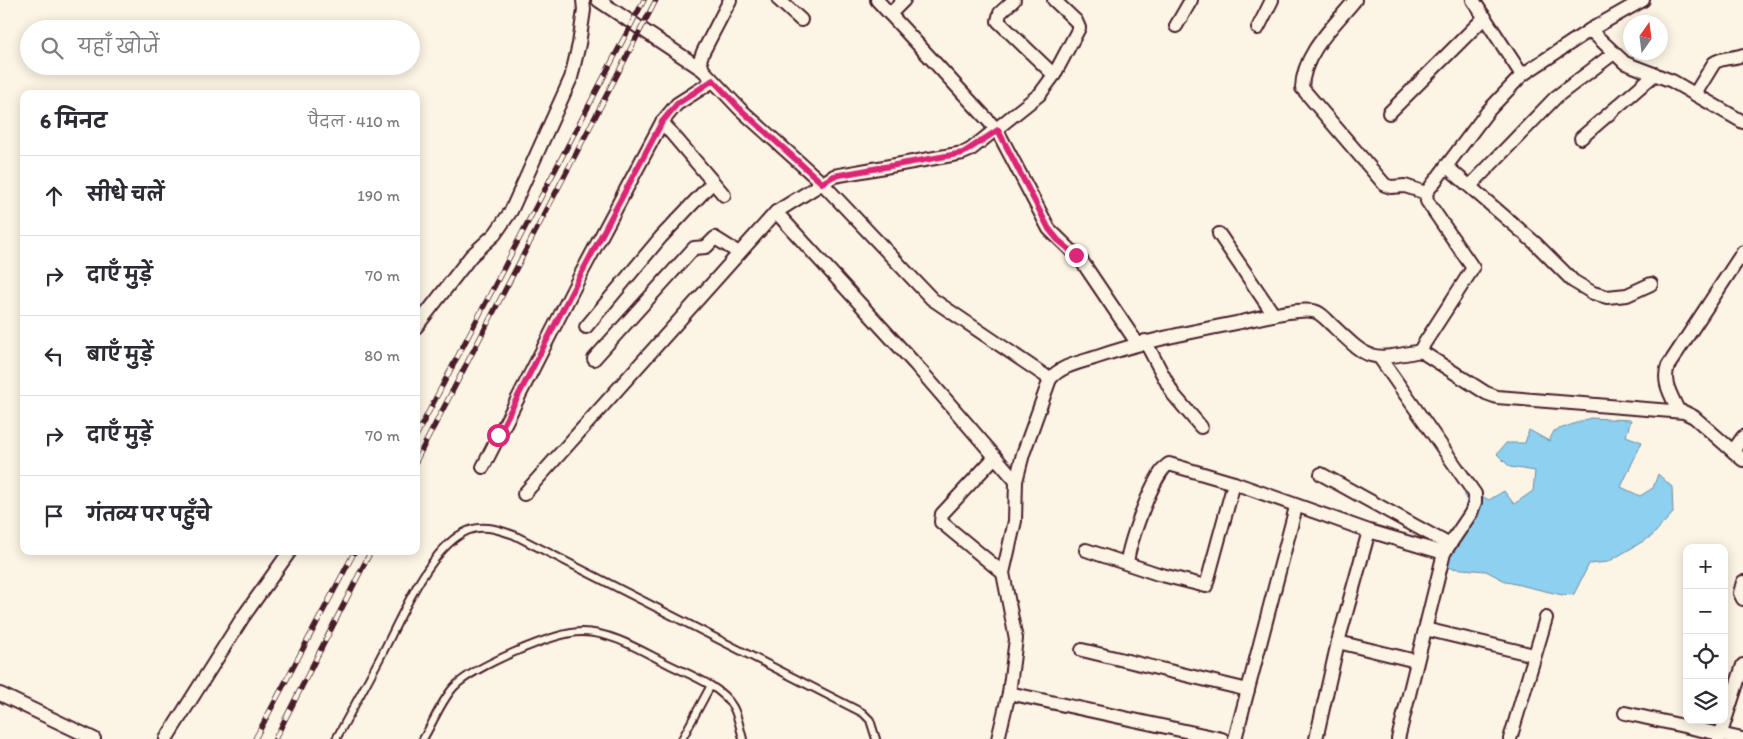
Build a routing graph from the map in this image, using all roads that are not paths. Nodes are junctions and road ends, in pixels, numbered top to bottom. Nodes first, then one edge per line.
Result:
1 (582, 0) edge
2 (598, 0) edge
3 (730, 0) edge
4 (779, 0) edge
5 (877, 0) edge
6 (904, 0) edge
7 (1014, 0) edge
8 (1054, 0) edge
9 (1190, 0) edge
10 (1272, 0) edge
11 (1355, 0) edge
12 (1473, 0) edge
13 (1643, 0) edge
14 (890, 14) junction
15 (1485, 17) junction
16 (801, 20) dead end
17 (1176, 26) dead end
18 (1258, 28) dead end
19 (1590, 30) junction
20 (1614, 53) junction
21 (1743, 55) edge
22 (702, 70) junction
23 (1655, 74) junction
24 (1054, 75) junction
25 (1522, 75) junction
26 (713, 80) junction
27 (1695, 94) junction
28 (1389, 113) dead end
29 (662, 122) junction
30 (1743, 122) edge
31 (998, 130) junction
32 (1581, 138) dead end
33 (1446, 166) junction
34 (713, 182) junction
35 (822, 183) junction
36 (1470, 186) junction
37 (1426, 192) junction
38 (724, 195) dead end
39 (776, 212) junction
40 (1219, 234) dead end
41 (1743, 252) edge
42 (739, 253) junction
43 (1651, 284) dead end
44 (1274, 315) junction
45 (420, 322) edge
46 (586, 328) dead end
47 (1141, 342) junction
48 (1421, 351) junction
49 (1380, 358) junction
50 (594, 359) dead end
51 (1050, 380) junction
52 (1678, 410) junction
53 (1201, 427) dead end
54 (1743, 437) edge
55 (1738, 455) edge
56 (994, 458) junction
57 (483, 467) dead end
58 (1321, 474) dead end
59 (1016, 481) junction
60 (1234, 483) junction
61 (524, 494) dead end
62 (1296, 507) junction
63 (1368, 532) junction
64 (1446, 548) junction
65 (1086, 550) dead end
66 (287, 555) edge
67 (1127, 563) junction
68 (1003, 573) junction
69 (1743, 582) edge
70 (1743, 599) edge
71 (1546, 618) dead end
72 (1425, 629) junction
73 (1338, 642) junction
74 (1082, 650) dead end
75 (1534, 655) junction
76 (1416, 661) junction
77 (1743, 666) edge
78 (710, 687) junction
79 (1248, 690) junction
80 (1009, 693) junction
81 (0, 694) edge
82 (1625, 713) dead end
83 (1720, 736) edge
84 (94, 739) edge
85 (166, 739) edge
86 (336, 739) edge
87 (423, 739) edge
88 (682, 739) edge
89 (743, 739) edge
90 (876, 739) edge
91 (998, 739) edge
92 (1222, 739) edge
93 (1235, 739) edge
94 (1316, 739) edge
95 (1398, 739) edge
96 (1510, 739) edge
97 (1742, 739) edge

1 - 45 street
2 - 22 street
3 - 22 street
4 - 16 street
5 - 14 street
6 - 14 street
7 - 24 street
8 - 24 street
9 - 17 street
10 - 18 street
11 - 37 street
12 - 15 street
13 - 19 street
14 - 31 street
15 - 25 street
15 - 28 street
19 - 20 street
19 - 25 street
20 - 23 street
20 - 36 street
21 - 27 street
22 - 26 street
23 - 27 street
23 - 32 street
24 - 31 street
25 - 33 street
26 - 29 street
26 - 35 street
27 - 30 street
29 - 34 street
29 - 57 street
31 - 35 street
31 - 47 street
33 - 36 street
33 - 37 street
34 - 38 street
34 - 46 street
35 - 39 street
35 - 51 street
36 - 43 street
37 - 48 street
39 - 42 street
39 - 56 street
40 - 44 street
41 - 52 street
42 - 50 street
42 - 61 street
44 - 47 street
44 - 49 street
47 - 51 street
47 - 53 street
48 - 49 street
48 - 52 street
49 - 64 street
51 - 59 street
52 - 55 street
54 - 55 street
56 - 59 street
56 - 68 street
58 - 64 street
59 - 68 street
60 - 62 street
60 - 67 street
60 - 67 street
62 - 63 street
62 - 79 street
63 - 64 street
63 - 73 street
64 - 72 street
65 - 67 street
66 - 85 street
68 - 80 street
69 - 70 street
71 - 75 street
72 - 75 street
72 - 76 street
73 - 76 street
73 - 94 street
74 - 79 street
75 - 96 street
76 - 95 street
77 - 83 street
78 - 87 lane
78 - 88 lane
78 - 89 lane
79 - 93 street
80 - 91 street
80 - 92 street
81 - 84 street
82 - 83 street
83 - 97 street
86 - 90 lane

